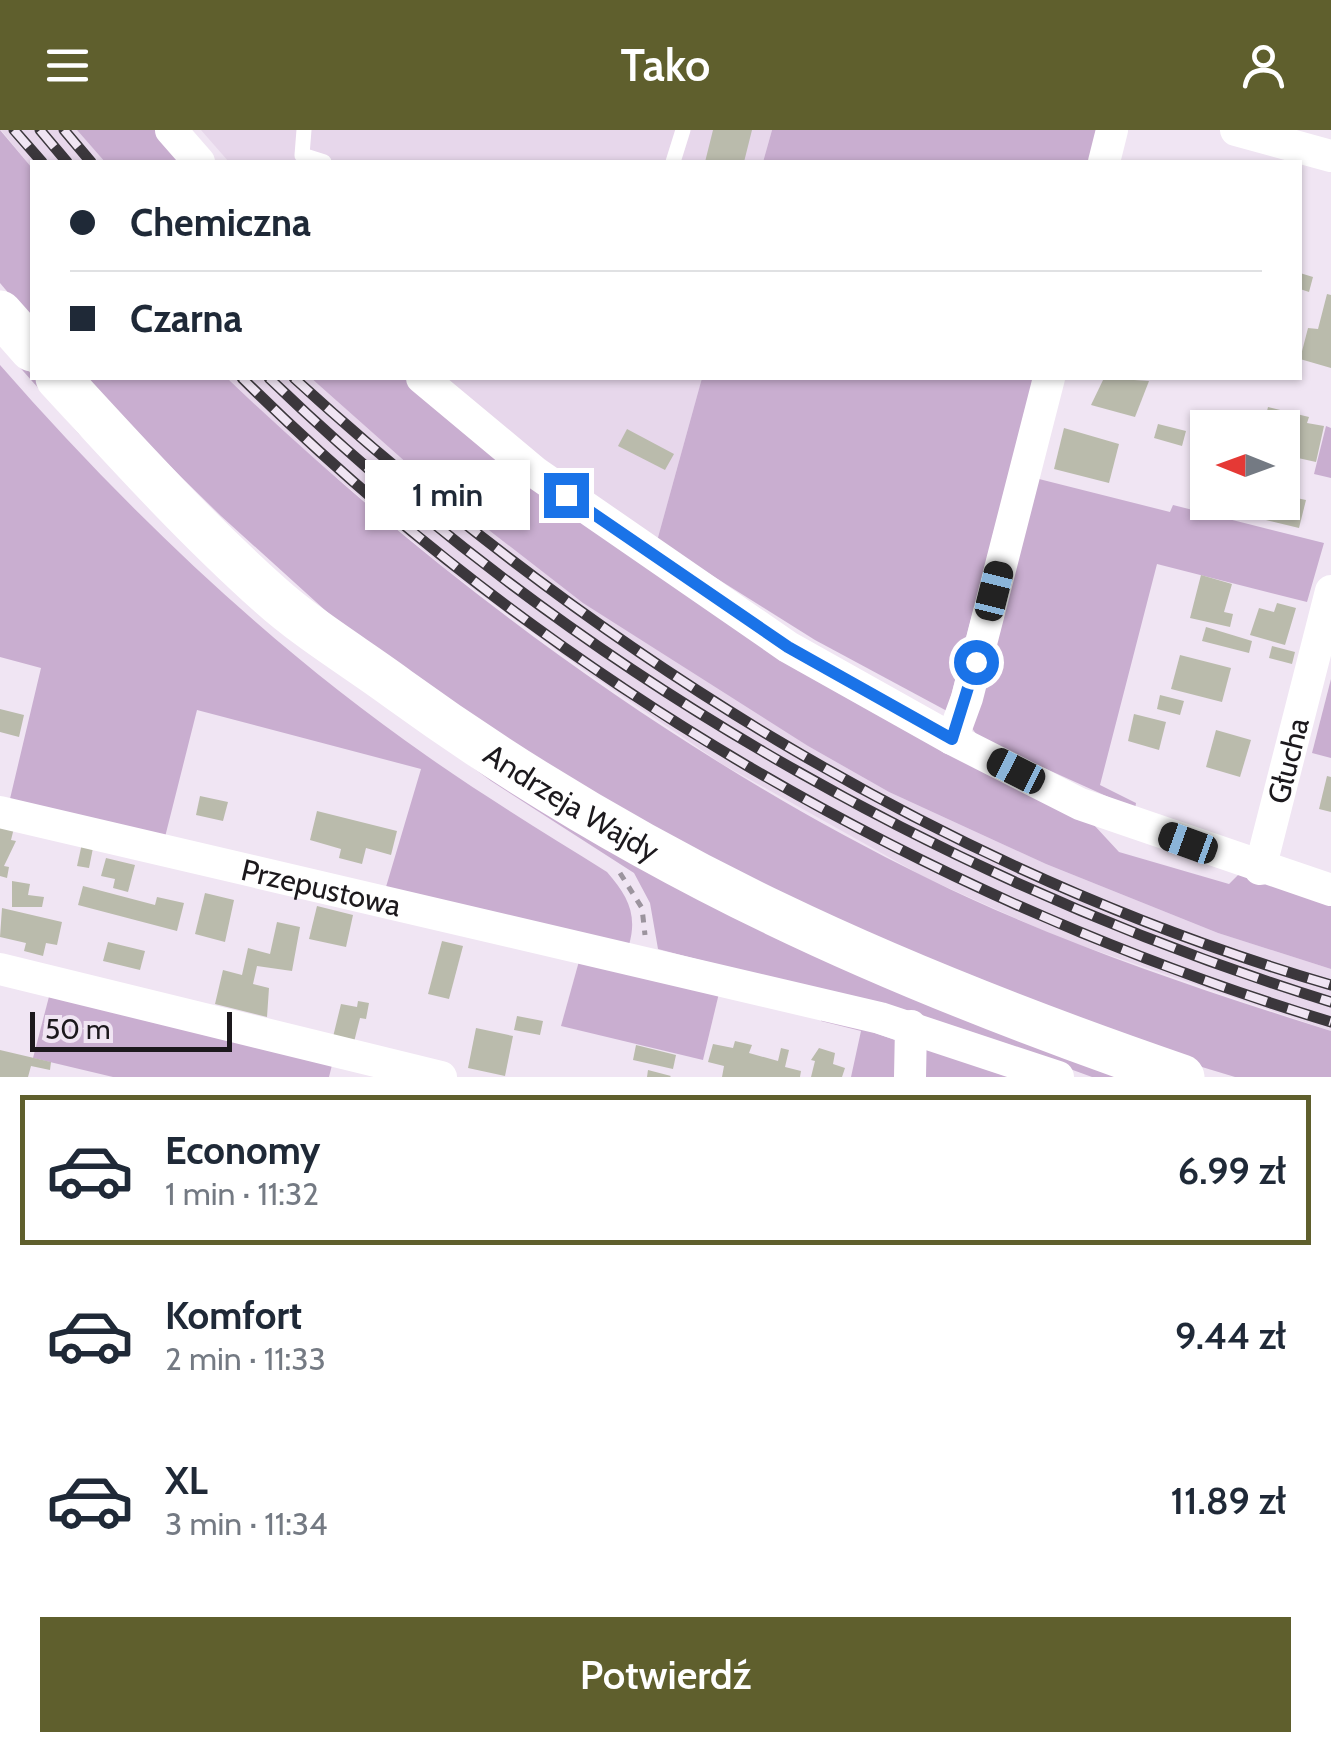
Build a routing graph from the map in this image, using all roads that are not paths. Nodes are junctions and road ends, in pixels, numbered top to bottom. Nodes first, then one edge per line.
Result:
1 (171, 130) edge
2 (304, 130) edge
3 (683, 130) edge
4 (1112, 130) edge
5 (1236, 130) edge
6 (1331, 156) edge
7 (198, 160) edge
8 (318, 160) edge
9 (675, 160) edge
10 (1104, 160) edge
11 (0, 313) edge
12 (30, 347) edge
13 (60, 380) edge
14 (424, 380) edge
15 (1048, 380) edge
16 (1331, 591) edge
17 (952, 739) junction
18 (0, 812) edge
19 (1260, 869) junction
20 (1331, 890) edge
21 (0, 969) edge
22 (911, 1026) junction
23 (442, 1077) edge
24 (910, 1077) edge
25 (1058, 1077) edge
26 (1182, 1077) edge

1 - 7 street
2 - 8 lane
3 - 9 lane
4 - 10 street
5 - 6 street
11 - 12 main road
13 - 26 main road, Andrzeja Wajdy
14 - 17 street
15 - 17 street
16 - 19 street, Głucha
17 - 19 street
18 - 22 street, Przepustowa
19 - 20 street
21 - 23 street
22 - 24 street
22 - 25 street, Przepustowa

